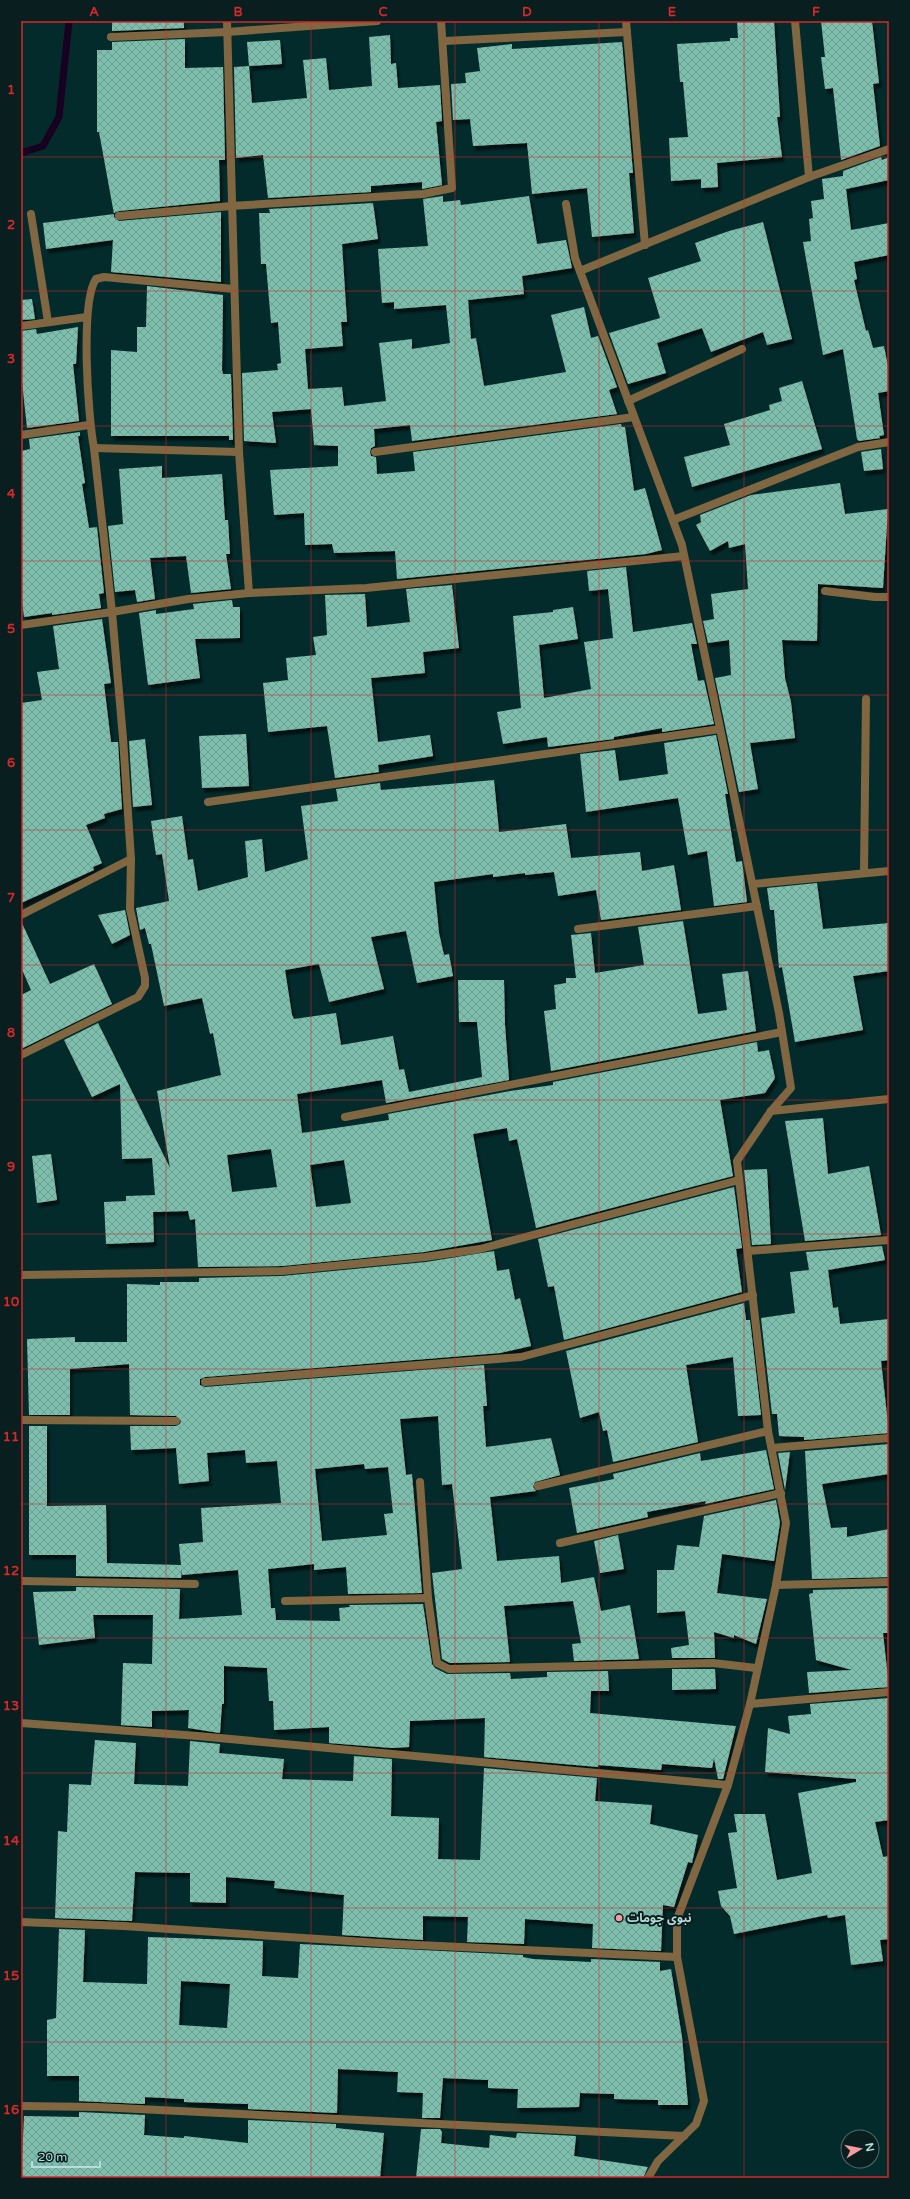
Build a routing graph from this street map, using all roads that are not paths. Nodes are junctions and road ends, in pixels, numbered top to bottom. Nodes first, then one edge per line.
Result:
1 (227, 21) edge
2 (377, 21) edge
3 (441, 21) edge
4 (626, 21) edge
5 (795, 21) edge
6 (227, 32) junction
7 (627, 32) junction
8 (111, 37) dead end
9 (444, 41) junction
10 (889, 150) edge
11 (809, 177) junction
12 (566, 204) dead end
13 (231, 206) junction
14 (31, 214) dead end
15 (119, 216) dead end
16 (645, 245) junction
17 (580, 271) junction
18 (234, 289) junction
19 (87, 317) junction
20 (48, 322) junction
21 (21, 326) edge
22 (742, 348) dead end
23 (628, 401) junction
24 (634, 417) junction
25 (89, 425) junction
26 (21, 435) edge
27 (889, 442) edge
28 (94, 448) junction
29 (239, 452) junction
30 (374, 452) dead end
31 (673, 520) junction
32 (684, 556) junction
33 (825, 591) dead end
34 (249, 593) junction
35 (889, 596) edge
36 (112, 612) junction
37 (21, 625) edge
38 (866, 699) dead end
39 (720, 729) junction
40 (208, 802) dead end
41 (131, 859) junction
42 (889, 871) edge
43 (864, 873) junction
44 (753, 884) junction
45 (757, 906) junction
46 (21, 915) edge
47 (578, 929) dead end
48 (782, 1032) junction
49 (21, 1054) edge
50 (889, 1099) edge
51 (770, 1111) junction
52 (345, 1117) dead end
53 (739, 1180) junction
54 (889, 1240) edge
55 (748, 1251) junction
56 (21, 1275) edge
57 (753, 1295) junction
58 (205, 1382) dead end
59 (21, 1420) edge
60 (176, 1421) dead end
61 (768, 1431) junction
62 (889, 1438) edge
63 (772, 1448) junction
64 (420, 1482) dead end
65 (538, 1486) dead end
66 (781, 1494) junction
67 (560, 1543) dead end
68 (21, 1581) edge
69 (889, 1582) edge
70 (195, 1584) dead end
71 (776, 1585) junction
72 (428, 1598) junction
73 (285, 1601) dead end
74 (756, 1668) junction
75 (889, 1692) edge
76 (750, 1704) junction
77 (21, 1723) edge
78 (728, 1785) junction
79 (21, 1922) edge
80 (677, 1956) junction
81 (21, 2106) edge
82 (684, 2136) junction
83 (648, 2178) edge

1 - 6 street
2 - 6 street
3 - 9 street
4 - 7 street
5 - 11 street
6 - 8 street
6 - 13 street
7 - 9 street
7 - 16 street
9 - 13 street
10 - 11 street
11 - 16 street
12 - 17 street
13 - 15 street
13 - 18 street
14 - 20 street
16 - 17 street
17 - 23 street
18 - 19 street
18 - 29 street
19 - 20 street
19 - 25 street
20 - 21 street
22 - 23 street
23 - 24 street
24 - 30 street
24 - 31 street
25 - 26 street
25 - 28 street
27 - 31 street
28 - 29 street
28 - 36 street
29 - 34 street
31 - 32 street
32 - 34 street
32 - 39 street
33 - 35 street
34 - 36 street
36 - 37 street
36 - 41 street
38 - 43 street
39 - 40 street
39 - 44 street
41 - 46 street
41 - 49 street
42 - 43 street
43 - 44 street
44 - 45 street
45 - 47 street
45 - 48 street
48 - 51 street
48 - 52 street
50 - 51 street
51 - 53 street
53 - 55 street
53 - 56 street
54 - 55 street
55 - 57 street
57 - 58 street
57 - 61 street
59 - 60 street
61 - 63 street
61 - 65 street
62 - 63 street
63 - 66 street
64 - 72 street
66 - 67 street
66 - 71 street
68 - 70 street
69 - 71 street
71 - 74 street
72 - 73 street
72 - 74 street
74 - 76 street
75 - 76 street
76 - 78 street
77 - 78 street
78 - 80 street
79 - 80 street
80 - 82 street
81 - 82 street
82 - 83 street

